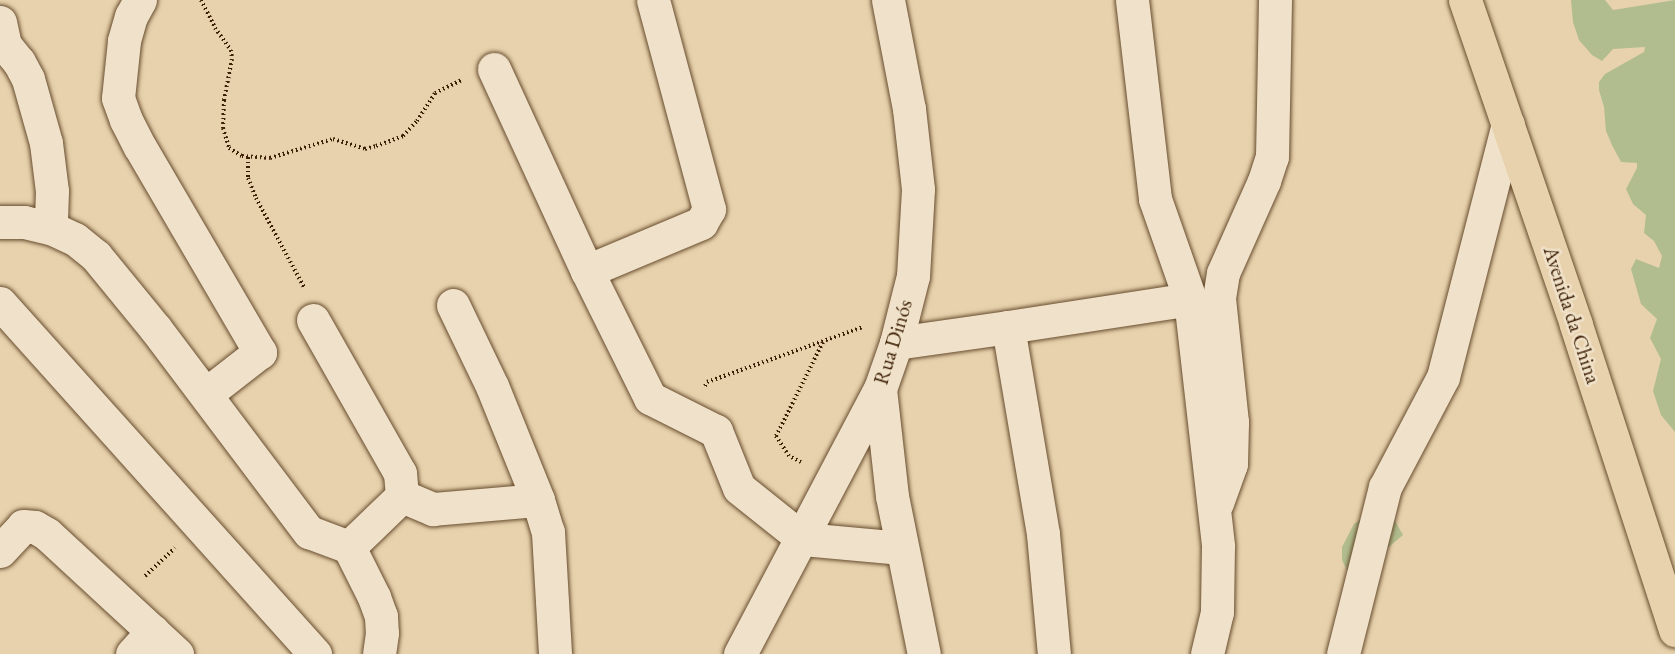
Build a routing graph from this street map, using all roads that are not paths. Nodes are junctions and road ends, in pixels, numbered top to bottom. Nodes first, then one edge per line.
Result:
1 (140, 0) edge
2 (653, 0) edge
3 (888, 0) edge
4 (1132, 0) edge
5 (1275, 0) edge
6 (1465, 0) edge
7 (0, 22) edge
8 (0, 31) edge
9 (494, 69) road end
10 (1508, 124) junction
11 (0, 222) edge
12 (51, 228) junction
13 (587, 270) junction
14 (1190, 299) junction
15 (0, 303) edge
16 (453, 305) dead end
17 (313, 320) road end
18 (900, 327) junction
19 (1008, 327) junction
20 (880, 389) junction
21 (206, 394) junction
22 (402, 496) junction
23 (538, 500) junction
24 (1214, 511) junction
25 (802, 539) junction
26 (349, 547) junction
27 (902, 548) junction
28 (0, 551) edge
29 (1675, 630) edge
30 (143, 643) edge
31 (177, 654) edge
32 (315, 654) edge
33 (379, 654) edge
34 (555, 654) edge
35 (740, 654) edge
36 (924, 654) edge
37 (1054, 654) edge
38 (1207, 654) edge
39 (1343, 654) edge

1 - 21 street
2 - 13 street
3 - 18 street, Rua Dinós
4 - 14 street
5 - 24 street
6 - 10 main road, Avenida da China
7 - 8 street
8 - 12 street
9 - 13 street
10 - 29 main road, Avenida da China
10 - 39 street
11 - 12 street
12 - 21 street
13 - 25 street
14 - 19 street
14 - 24 street
15 - 32 street
16 - 23 street
17 - 22 street
18 - 19 street
18 - 20 street, Rua Dinós
19 - 37 street
20 - 25 street, Rua Dinós
20 - 27 street
21 - 26 street
22 - 23 street
22 - 26 street
23 - 34 street
24 - 38 street
25 - 27 street
25 - 35 street, Rua Dinós
26 - 33 street
27 - 36 street
28 - 30 street
30 - 31 street

